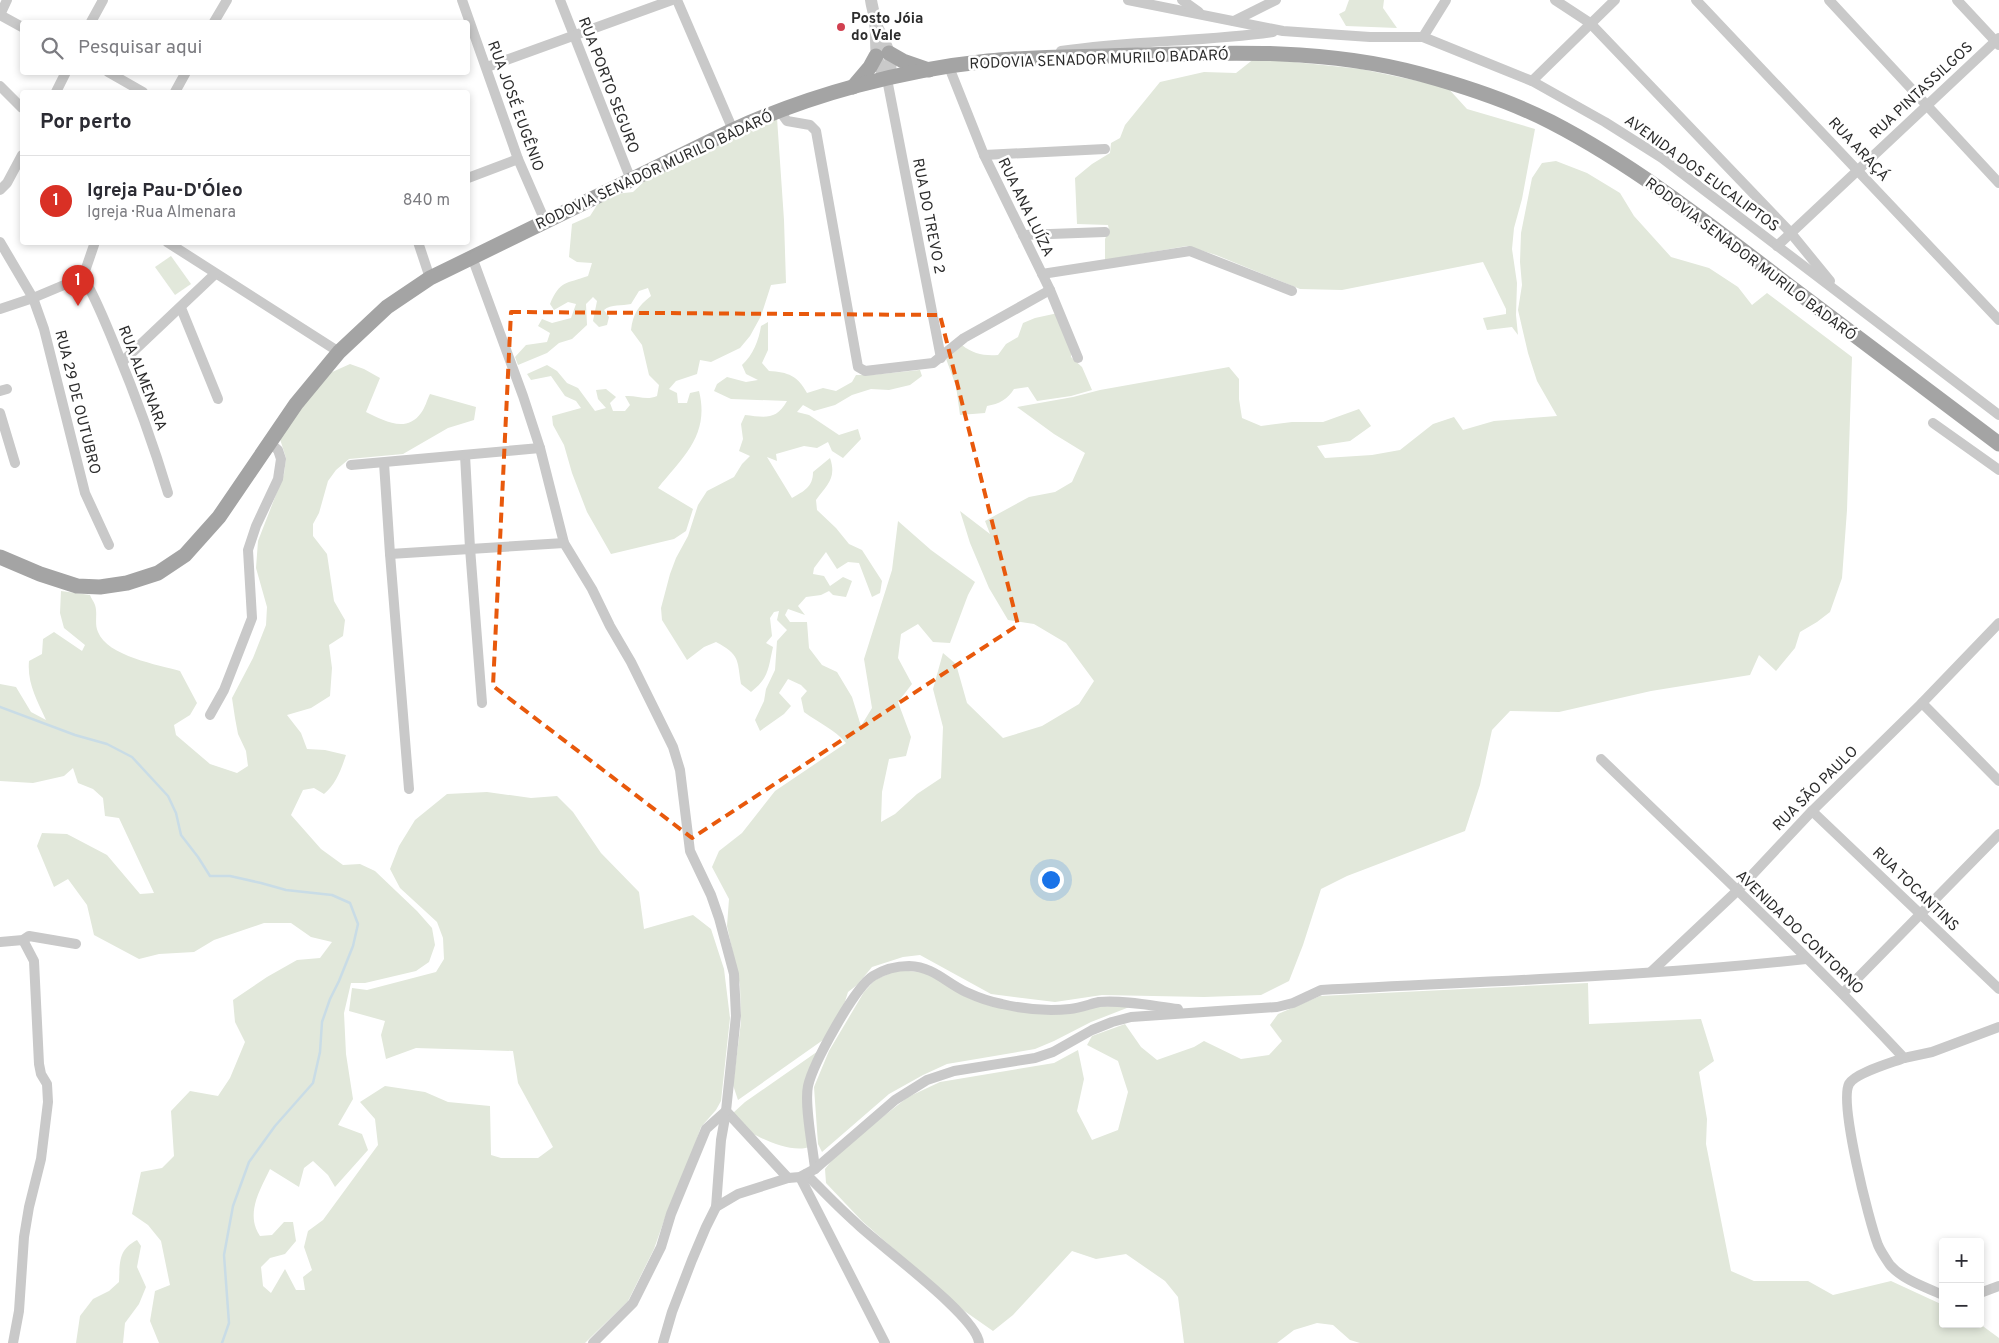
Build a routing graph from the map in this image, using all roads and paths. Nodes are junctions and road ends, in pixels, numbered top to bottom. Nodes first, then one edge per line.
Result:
1 (7, 0) edge
2 (103, 0) edge
3 (227, 0) edge
4 (462, 0) edge
5 (560, 0) edge
6 (672, 0) edge
7 (677, 0) edge
8 (871, 0) edge
9 (1128, 0) edge
10 (1182, 0) edge
11 (1276, 0) edge
12 (1446, 0) edge
13 (1555, 0) edge
14 (1616, 0) edge
15 (1696, 0) edge
16 (1829, 0) edge
17 (1957, 0) edge
18 (1202, 14) junction
19 (0, 15) edge
20 (92, 20) edge
21 (215, 20) edge
22 (469, 20) edge
23 (470, 21) edge
24 (1234, 21) junction
25 (1590, 23) junction
26 (20, 26) edge
27 (1282, 31) junction
28 (574, 36) junction
29 (1423, 37) junction
30 (1998, 41) edge
31 (882, 54) junction
32 (1034, 59) junction
33 (487, 67) junction
34 (949, 67) junction
35 (931, 70) junction
36 (64, 75) edge
37 (113, 75) edge
38 (184, 75) edge
39 (887, 79) junction
40 (1532, 81) junction
41 (0, 86) edge
42 (853, 87) junction
43 (57, 90) edge
44 (140, 90) edge
45 (176, 90) edge
46 (1927, 105) junction
47 (20, 106) edge
48 (779, 110) junction
49 (733, 130) junction
50 (1105, 149) dead end
51 (984, 155) junction
52 (20, 159) edge
53 (518, 159) junction
54 (1858, 169) junction
55 (470, 177) edge
56 (631, 180) junction
57 (1999, 183) edge
58 (0, 190) edge
59 (545, 221) junction
60 (1105, 232) dead end
61 (1790, 232) junction
62 (1023, 235) junction
63 (0, 242) edge
64 (94, 245) edge
65 (172, 245) edge
66 (419, 245) edge
67 (1776, 246) junction
68 (472, 257) junction
69 (215, 274) junction
70 (1042, 274) junction
71 (82, 276) junction
72 (430, 278) junction
73 (1050, 290) junction
74 (1292, 291) dead end
75 (1840, 293) junction
76 (33, 298) junction
77 (0, 308) edge
78 (181, 308) junction
79 (1999, 320) edge
80 (339, 352) junction
81 (941, 358) junction
82 (1078, 358) dead end
83 (122, 362) junction
84 (218, 400) dead end
85 (0, 413) edge
86 (1999, 415) edge
87 (1932, 423) dead end
88 (270, 443) junction
89 (1999, 444) edge
90 (540, 448) junction
91 (465, 455) junction
92 (15, 463) dead end
93 (384, 463) junction
94 (351, 465) dead end
95 (1999, 470) edge
96 (168, 493) dead end
97 (564, 543) junction
98 (109, 545) dead end
99 (470, 548) junction
100 (390, 554) junction
101 (0, 557) edge
102 (1999, 623) edge
103 (482, 703) dead end
104 (1922, 703) junction
105 (210, 715) dead end
106 (1601, 759) dead end
107 (1999, 781) edge
108 (409, 789) dead end
109 (1812, 811) junction
110 (1999, 834) edge
111 (1737, 891) junction
112 (1920, 914) junction
113 (23, 940) junction
114 (0, 942) edge
115 (76, 944) dead end
116 (1806, 959) junction
117 (1651, 972) junction
118 (1999, 989) edge
119 (1844, 993) junction
120 (1198, 1012) junction
121 (1999, 1028) edge
122 (1904, 1058) junction
123 (726, 1111) junction
124 (807, 1173) junction
125 (788, 1178) junction
126 (716, 1207) junction
127 (1999, 1286) edge
128 (1984, 1292) edge
129 (1939, 1293) edge
130 (13, 1343) edge
131 (593, 1343) edge
132 (663, 1343) edge
133 (885, 1343) edge
134 (979, 1343) edge

1 - 19 street
2 - 20 street
3 - 21 street
4 - 22 street, RUA JOSÉ EUGÊNIO
5 - 28 street, RUA PORTO SEGURO
6 - 28 street
7 - 49 street
8 - 31 street
9 - 18 street, AVENIDA DOS EUCALIPTOS
10 - 18 street
11 - 24 street
12 - 29 street
13 - 25 street
14 - 25 street
15 - 54 street, RUA ARAÇÁ
16 - 46 street
17 - 30 street
18 - 24 street, AVENIDA DOS EUCALIPTOS
19 - 26 street
23 - 33 street, RUA JOSÉ EUGÊNIO
24 - 27 street, AVENIDA DOS EUCALIPTOS
25 - 40 street
25 - 61 street
27 - 29 street, AVENIDA DOS EUCALIPTOS
27 - 32 street
28 - 33 street
28 - 56 street, RUA PORTO SEGURO
29 - 40 street, AVENIDA DOS EUCALIPTOS
30 - 46 street, RUA PINTASSILGOS
31 - 35 main road
31 - 39 street
31 - 42 main road
32 - 34 main road, RODOVIA SENADOR MURILO BADARÓ
32 - 89 main road, RODOVIA SENADOR MURILO BADARÓ
33 - 53 street, RUA JOSÉ EUGÊNIO
34 - 35 main road, RODOVIA SENADOR MURILO BADARÓ
34 - 51 street, RUA ANA LUÍZA
35 - 39 main road, RODOVIA SENADOR MURILO BADARÓ
36 - 43 street
37 - 44 street
38 - 45 street
39 - 42 main road, RODOVIA SENADOR MURILO BADARÓ
39 - 81 street, RUA DO TREVO 2
40 - 67 street, AVENIDA DOS EUCALIPTOS
41 - 47 street
42 - 48 main road, RODOVIA SENADOR MURILO BADARÓ
46 - 54 street, RUA PINTASSILGOS
46 - 57 street
48 - 49 main road, RODOVIA SENADOR MURILO BADARÓ
48 - 81 street
49 - 56 main road, RODOVIA SENADOR MURILO BADARÓ
50 - 51 street
51 - 62 street, RUA ANA LUÍZA
52 - 58 street
53 - 55 street
53 - 59 street, RUA JOSÉ EUGÊNIO
54 - 61 street, RUA PINTASSILGOS
54 - 79 street, RUA ARAÇÁ
56 - 59 main road, RODOVIA SENADOR MURILO BADARÓ
59 - 68 main road, RODOVIA SENADOR MURILO BADARÓ
60 - 62 street
61 - 67 street, RUA PINTASSILGOS
61 - 75 street
62 - 70 street, RUA ANA LUÍZA
63 - 76 street, RUA 29 DE OUTUBRO
64 - 71 street
65 - 69 street
66 - 72 street
67 - 75 street, AVENIDA DOS EUCALIPTOS
68 - 72 main road, RODOVIA SENADOR MURILO BADARÓ
68 - 90 street
69 - 78 street
69 - 80 street
70 - 73 street, RUA ANA LUÍZA
70 - 74 street
71 - 76 street
71 - 83 street, RUA ALMENARA
72 - 80 main road, RODOVIA SENADOR MURILO BADARÓ
73 - 81 street
73 - 82 street, RUA ANA LUÍZA
75 - 86 street, AVENIDA DOS EUCALIPTOS
76 - 77 street
76 - 98 street, RUA 29 DE OUTUBRO
78 - 83 street
78 - 84 street
80 - 88 main road, RODOVIA SENADOR MURILO BADARÓ
83 - 96 street, RUA ALMENARA
85 - 92 street
87 - 95 street
88 - 101 main road, RODOVIA SENADOR MURILO BADARÓ
88 - 105 street
90 - 91 street
90 - 97 street
91 - 93 street
91 - 99 street
93 - 94 street
93 - 100 street
97 - 99 street
97 - 123 street
99 - 100 street
99 - 103 street
100 - 108 street
102 - 104 street, RUA SÃO PAULO
104 - 107 street
104 - 109 street, RUA SÃO PAULO
106 - 111 street, AVENIDA DO CONTORNO
109 - 111 street, RUA SÃO PAULO
109 - 112 street, RUA TOCANTINS
110 - 112 street
111 - 116 street, AVENIDA DO CONTORNO
111 - 117 street, RUA SÃO PAULO
112 - 118 street, RUA TOCANTINS
112 - 119 street
113 - 114 street
113 - 115 street
113 - 130 street
116 - 117 street
116 - 119 street, AVENIDA DO CONTORNO
117 - 120 street
119 - 122 street, AVENIDA DO CONTORNO
120 - 124 street
120 - 124 street
121 - 122 street
122 - 129 street
123 - 125 street
123 - 126 street
123 - 131 street
124 - 125 street
124 - 133 street
124 - 134 street
125 - 126 street
126 - 132 street
127 - 128 street

